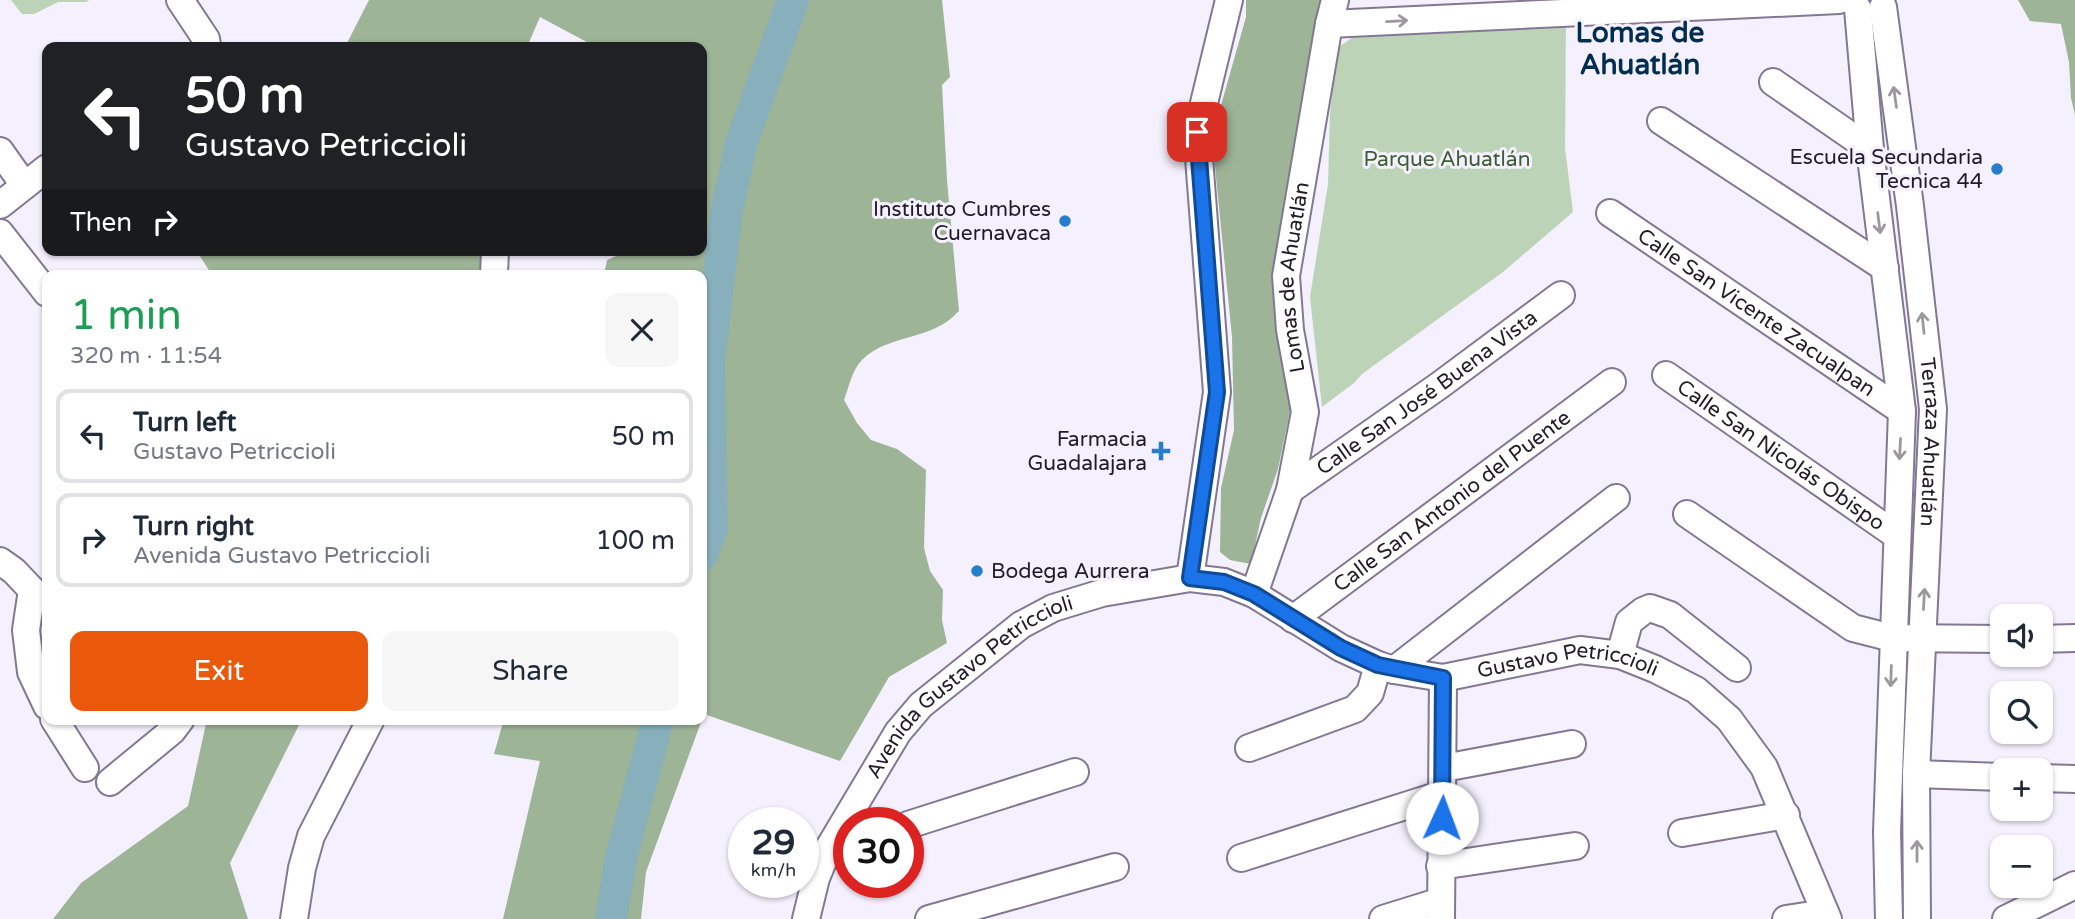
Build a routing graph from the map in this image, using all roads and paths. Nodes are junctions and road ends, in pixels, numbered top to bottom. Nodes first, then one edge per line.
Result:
1 (180, 0) edge
2 (1229, 0) edge
3 (1863, 3) edge
4 (1332, 12) edge
5 (206, 42) edge
6 (1773, 82) dead end
7 (1661, 121) dead end
8 (1870, 149) junction
9 (0, 151) edge
10 (42, 171) edge
11 (24, 185) junction
12 (0, 205) edge
13 (1610, 213) dead end
14 (0, 233) edge
15 (1885, 268) junction
16 (42, 287) edge
17 (1562, 295) dead end
18 (1667, 375) dead end
19 (1612, 382) dead end
20 (1902, 411) junction
21 (1290, 490) junction
22 (1616, 498) dead end
23 (1687, 514) dead end
24 (1896, 535) junction
25 (0, 561) edge
26 (1190, 578) junction
27 (39, 583) edge
28 (1254, 594) junction
29 (1293, 619) junction
30 (1892, 638) junction
31 (2075, 638) edge
32 (1990, 639) edge
33 (2053, 639) edge
34 (1922, 640) junction
35 (1620, 655) junction
36 (1386, 667) junction
37 (1737, 668) dead end
38 (1443, 678) junction
39 (42, 695) edge
40 (58, 725) edge
41 (176, 725) edge
42 (368, 725) edge
43 (1572, 744) dead end
44 (1249, 748) dead end
45 (85, 768) dead end
46 (1074, 772) dead end
47 (1916, 774) junction
48 (1990, 777) edge
49 (2053, 778) edge
50 (2075, 779) edge
51 (1443, 781) junction
52 (110, 782) dead end
53 (858, 807) edge
54 (1786, 815) junction
55 (924, 820) edge
56 (1682, 833) dead end
57 (1575, 846) dead end
58 (833, 854) edge
59 (1241, 858) dead end
60 (1440, 866) junction
61 (1115, 867) dead end
62 (2075, 885) edge
63 (1441, 910) edge
64 (1827, 916) edge
65 (294, 919) edge
66 (806, 919) edge
67 (929, 919) edge
68 (1383, 919) edge
69 (1786, 919) edge
70 (1889, 919) edge
71 (1917, 919) edge
72 (2006, 919) edge

1 - 5 street
2 - 26 street
4 -> 3 street
3 - 8 street, Terraza Ahuatlán
34 -> 3 street, Terraza Ahuatlán
4 - 21 street, Lomas de Ahuatlán
6 - 8 street
7 - 15 street
8 -> 15 street, Terraza Ahuatlán
9 - 11 street
10 - 11 street
11 - 12 street
13 - 20 street, Calle San Vicente Zacualpan
14 - 16 street
15 - 20 street, Terraza Ahuatlán
17 - 21 street, Calle San José Buena Vista
18 - 24 street, Calle San Nicolás Obispo
19 - 29 street, Calle San Antonio del Puente
20 -> 24 street, Terraza Ahuatlán
21 - 28 street, Lomas de Ahuatlán
22 - 36 street
23 - 30 street
24 - 30 street, Terraza Ahuatlán
25 - 27 street
26 - 28 street, Gustavo Petriccioli
26 - 53 street, Avenida Gustavo Petriccioli
27 - 39 street
28 - 29 street, Gustavo Petriccioli
29 - 36 street, Gustavo Petriccioli
30 - 34 street
30 -> 70 street, Terraza Ahuatlán
31 - 33 street
32 - 34 street
34 - 47 street, Terraza Ahuatlán
35 - 37 street
35 - 38 street, Gustavo Petriccioli
35 - 54 street, Gustavo Petriccioli
36 - 38 street, Gustavo Petriccioli
36 - 44 street
38 - 51 street
40 - 45 street
41 - 52 street
42 - 65 street
43 - 51 street
46 - 55 street
47 - 48 street
71 -> 47 street, Terraza Ahuatlán
49 - 50 street
51 - 59 street
51 - 60 street
54 - 56 street
54 - 64 street, Gustavo Petriccioli
57 - 60 street
58 - 66 street, Avenida Gustavo Petriccioli
60 - 63 street
61 - 67 street
62 - 72 street
63 - 68 street
64 - 69 street

